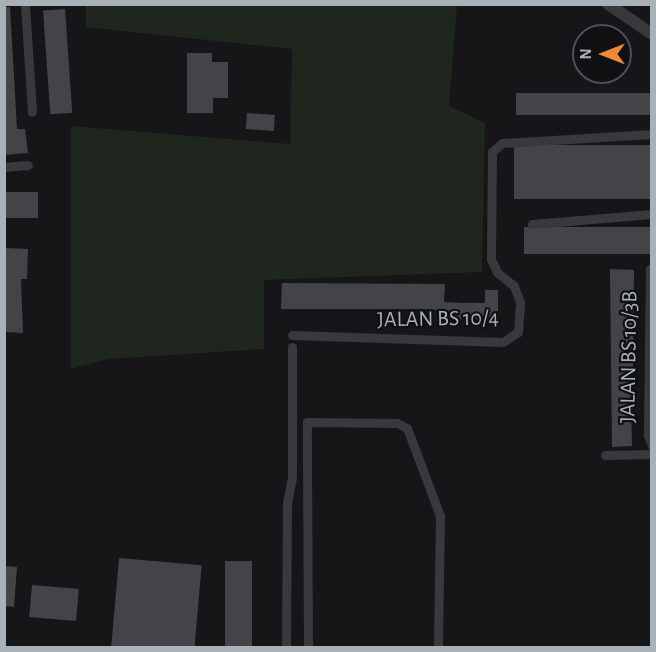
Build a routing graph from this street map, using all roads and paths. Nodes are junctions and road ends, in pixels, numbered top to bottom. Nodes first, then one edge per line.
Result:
1 (25, 4) edge
2 (608, 4) edge
3 (651, 34) edge
4 (32, 112) dead end
5 (651, 134) edge
6 (28, 165) dead end
7 (4, 167) edge
8 (651, 214) edge
9 (532, 224) dead end
10 (650, 269) dead end
11 (292, 335) dead end
12 (292, 348) dead end
13 (651, 446) edge
14 (651, 454) edge
15 (605, 455) dead end
16 (286, 648) edge
17 (308, 648) edge
18 (438, 648) edge

1 - 4 street
2 - 3 street
5 - 11 street, JALAN BS 10/4
6 - 7 street
8 - 9 street
10 - 13 street, JALAN BS 10/3B
12 - 16 street
14 - 15 street
17 - 18 street

